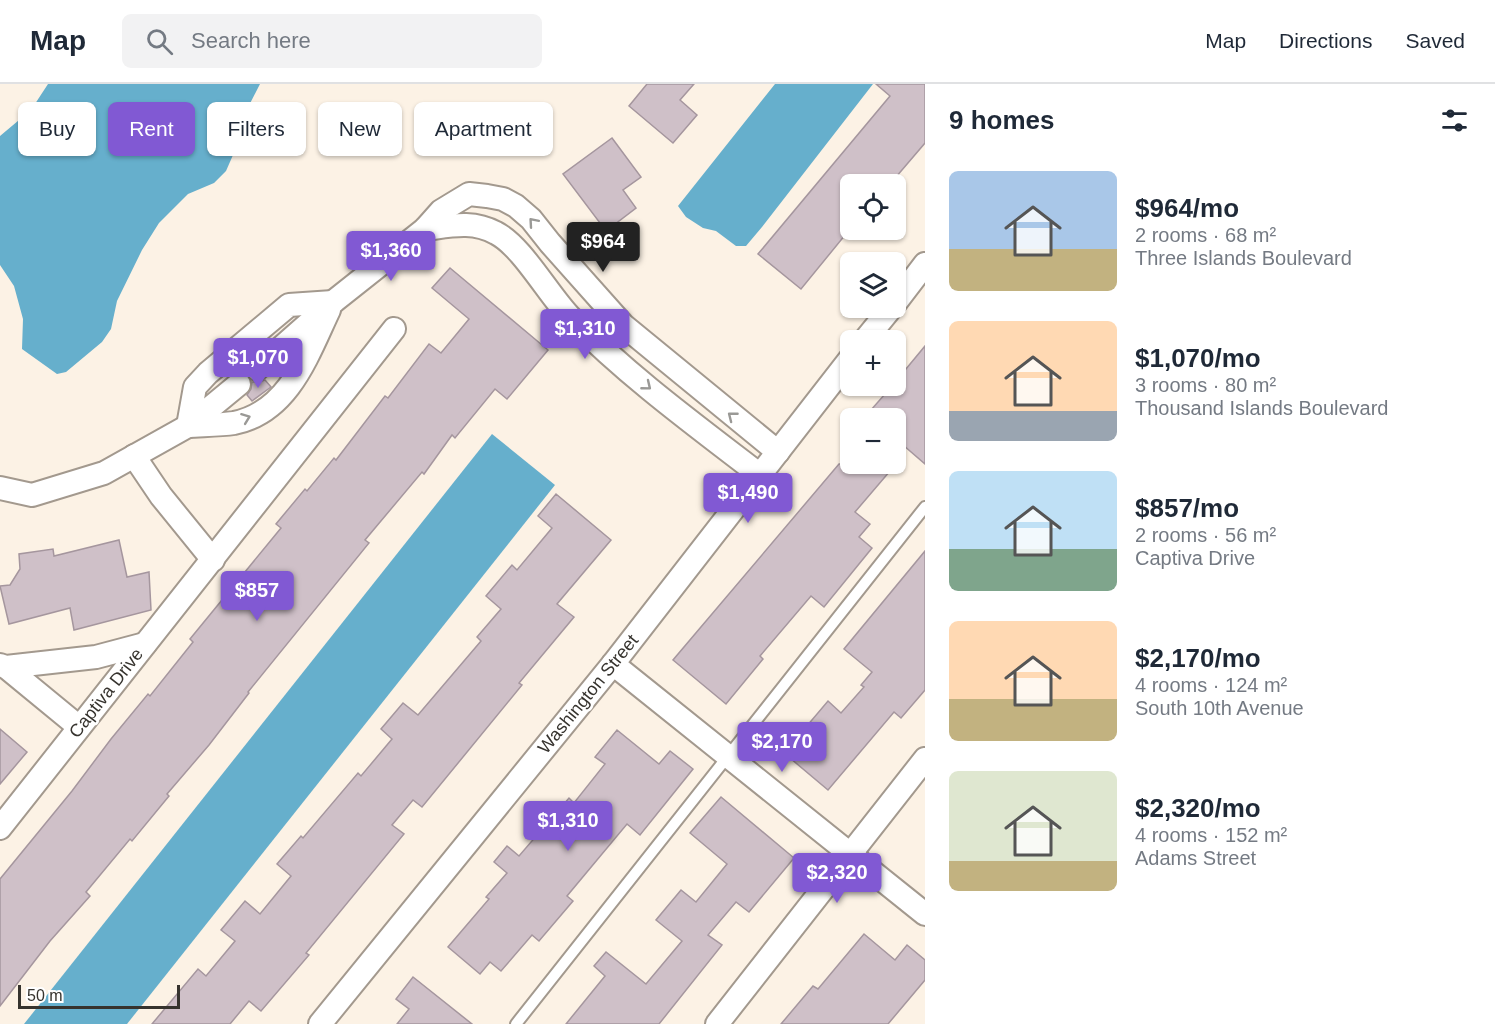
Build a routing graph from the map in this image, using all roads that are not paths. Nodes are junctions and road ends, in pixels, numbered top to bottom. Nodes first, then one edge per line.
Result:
1 (425, 230) junction
2 (925, 264) edge
3 (906, 289) edge
4 (333, 302) junction
5 (883, 318) edge
6 (394, 329) dead end
7 (873, 330) edge
8 (257, 369) dead end
9 (840, 372) edge
10 (239, 384) dead end
11 (188, 426) junction
12 (778, 452) junction
13 (134, 456) junction
14 (760, 475) junction
15 (0, 488) edge
16 (925, 507) edge
17 (213, 560) junction
18 (145, 644) junction
19 (613, 664) junction
20 (3, 666) edge
21 (79, 727) junction
22 (728, 756) junction
23 (925, 759) edge
24 (0, 828) edge
25 (850, 854) junction
26 (925, 914) edge
27 (320, 1024) edge
28 (516, 1024) edge
29 (717, 1024) edge

1 - 4 street
12 -> 1 street
1 -> 14 street
2 - 3 street
4 - 8 street
4 - 11 street
11 -> 4 street
5 - 7 street
6 - 17 street, Captiva Drive
9 - 12 street, Washington Street
10 - 11 street
11 - 13 street
12 - 14 street, Washington Street
13 - 15 street
13 - 17 street
14 - 19 street, Washington Street
16 - 22 lane
17 - 18 street, Captiva Drive
18 - 20 street
18 - 21 street, Captiva Drive
19 - 22 street
19 - 27 street, Washington Street
20 - 21 street
21 - 24 street, Captiva Drive
22 - 25 street
22 - 28 lane
23 - 25 street
25 - 26 street
25 - 29 street

